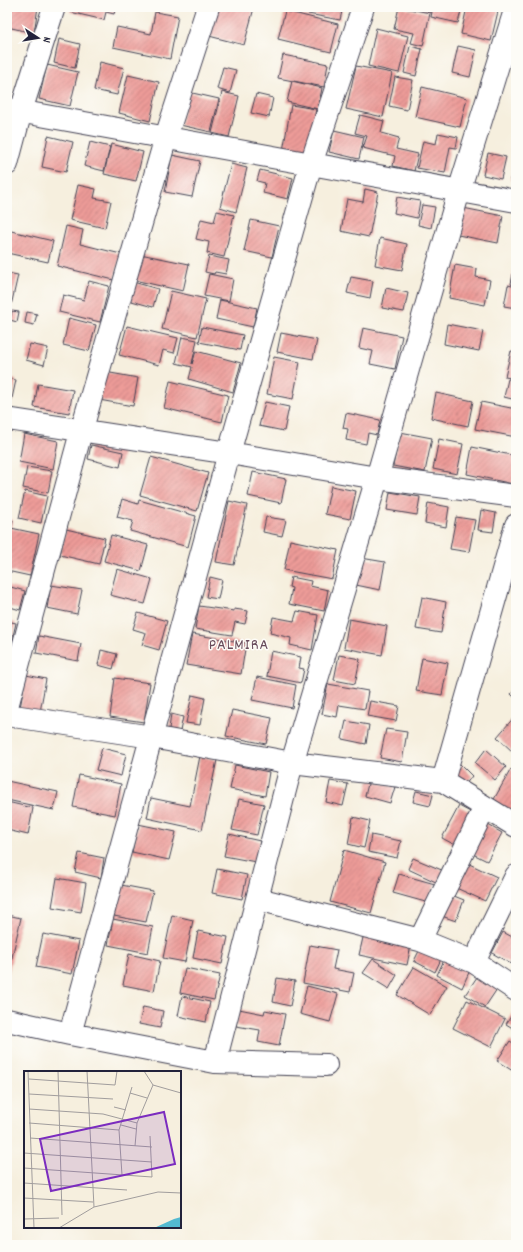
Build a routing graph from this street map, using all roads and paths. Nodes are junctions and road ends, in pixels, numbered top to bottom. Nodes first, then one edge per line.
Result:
1 (54, 7) edge
2 (208, 7) edge
3 (363, 7) edge
4 (516, 7) edge
5 (14, 110) edge
6 (166, 137) junction
7 (7, 164) edge
8 (311, 164) junction
9 (459, 191) junction
10 (516, 200) edge
11 (7, 419) edge
12 (82, 432) junction
13 (229, 453) junction
14 (377, 478) junction
15 (516, 496) edge
16 (516, 525) edge
17 (7, 707) edge
18 (7, 715) edge
19 (152, 737) junction
20 (292, 763) junction
21 (443, 781) junction
22 (485, 807) junction
23 (516, 826) edge
24 (516, 876) edge
25 (258, 899) junction
26 (420, 940) junction
27 (474, 962) junction
28 (516, 990) edge
29 (7, 1020) edge
30 (70, 1034) junction
31 (215, 1062) junction
32 (326, 1065) dead end

1 - 5 street
2 - 6 street
3 - 8 street
4 - 9 street
5 - 6 street
5 - 7 street
6 - 8 street
6 - 12 street
8 - 9 street
8 - 13 street
9 - 10 street
9 - 14 street
11 - 12 street
12 - 13 street
12 - 17 street
13 - 14 street
13 - 19 street
14 - 15 street
14 - 20 street
16 - 21 street
18 - 19 street
19 - 20 street
19 - 30 street
20 - 21 street
20 - 25 street
21 - 22 street
22 - 23 street
22 - 26 street
24 - 27 street
25 - 26 street
25 - 31 street
26 - 27 street
27 - 28 street
29 - 30 street
30 - 31 street
31 - 32 street

